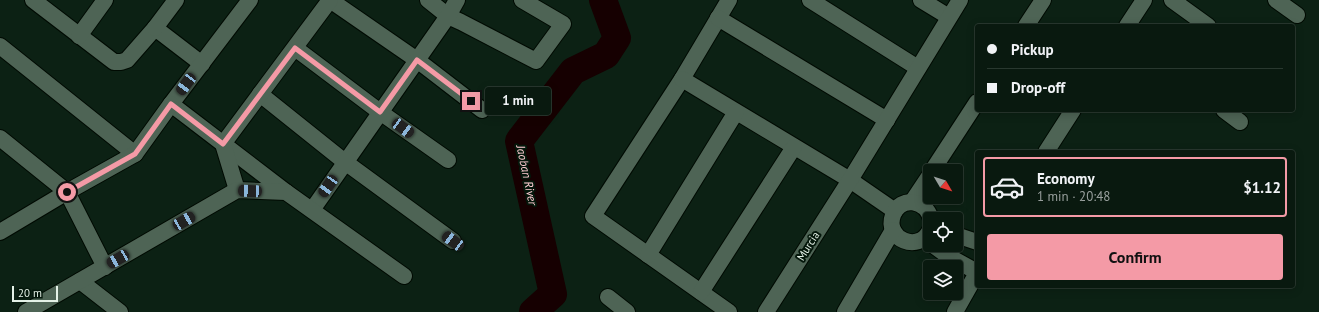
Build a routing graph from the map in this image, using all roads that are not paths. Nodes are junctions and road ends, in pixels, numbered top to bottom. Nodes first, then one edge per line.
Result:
1 (33, 0) edge
2 (105, 0) edge
3 (176, 0) edge
4 (250, 0) edge
5 (330, 0) edge
6 (428, 0) edge
7 (457, 0) edge
8 (522, 0) edge
9 (729, 0) edge
10 (810, 0) edge
11 (921, 0) edge
12 (960, 0) edge
13 (1043, 0) edge
14 (1144, 0) edge
15 (1172, 0) edge
16 (1276, 0) edge
17 (1297, 15) dead end
18 (448, 16) junction
19 (949, 17) junction
20 (718, 18) junction
21 (1027, 24) edge
22 (1128, 24) edge
23 (1205, 24) edge
24 (155, 28) junction
25 (79, 36) junction
26 (0, 46) edge
27 (295, 48) junction
28 (417, 60) junction
29 (202, 64) junction
30 (918, 68) junction
31 (682, 79) junction
32 (260, 94) junction
33 (171, 104) junction
34 (975, 105) edge
35 (482, 110) dead end
36 (380, 112) junction
37 (736, 112) junction
38 (1071, 112) edge
39 (1227, 112) edge
40 (887, 120) junction
41 (1240, 122) dead end
42 (2, 143) edge
43 (223, 144) junction
44 (794, 147) junction
45 (1049, 150) edge
46 (135, 154) junction
47 (448, 160) dead end
48 (345, 162) junction
49 (937, 164) edge
50 (850, 180) junction
51 (923, 186) edge
52 (238, 190) junction
53 (67, 192) junction
54 (286, 192) junction
55 (912, 202) junction
56 (312, 210) junction
57 (895, 211) junction
58 (929, 212) edge
59 (893, 230) junction
60 (0, 232) edge
61 (963, 237) edge
62 (923, 240) edge
63 (453, 241) dead end
64 (975, 241) edge
65 (944, 252) edge
66 (648, 255) junction
67 (104, 267) junction
68 (975, 271) edge
69 (404, 276) dead end
70 (975, 276) edge
71 (80, 281) junction
72 (701, 292) junction
73 (608, 297) dead end
74 (26, 312) edge
75 (120, 312) edge
76 (627, 312) edge
77 (729, 312) edge
78 (766, 312) edge
79 (846, 312) edge
80 (956, 312) edge

1 - 25 street
2 - 25 street
3 - 24 street
4 - 29 street
5 - 27 street
5 - 28 street
6 - 18 street
7 - 18 street
8 - 18 street
9 - 20 street
10 - 30 street
11 - 19 street
12 - 19 street, Murcia
13 - 21 street
14 - 22 street
15 - 23 street
16 - 17 street
18 - 28 street
19 - 30 street, Murcia
20 - 31 street
20 - 40 street
24 - 25 street
24 - 29 street
26 - 46 street
27 - 32 street
27 - 36 street
28 - 35 street
28 - 36 street
29 - 33 street
30 - 40 street, Murcia
31 - 37 street
31 - 66 street
32 - 43 street
32 - 48 street
33 - 43 street
33 - 46 street
34 - 49 street
36 - 47 street
36 - 48 street
37 - 44 street
37 - 66 street
38 - 45 street
39 - 41 street
40 - 50 street, Murcia
42 - 53 street
43 - 52 street
43 - 54 street
44 - 50 street
44 - 72 street
46 - 53 street
48 - 56 street
48 - 63 street
50 - 57 street
50 - 78 street, Murcia
51 - 55 street
52 - 54 street
52 - 67 street
53 - 60 street
53 - 67 street
54 - 56 street
55 - 57 street
55 - 58 street
56 - 69 street
57 - 59 street
59 - 62 street
59 - 79 street
61 - 64 street
65 - 68 street
66 - 72 street
67 - 71 street
70 - 80 street
71 - 74 street
71 - 75 street
72 - 77 street
73 - 76 street

